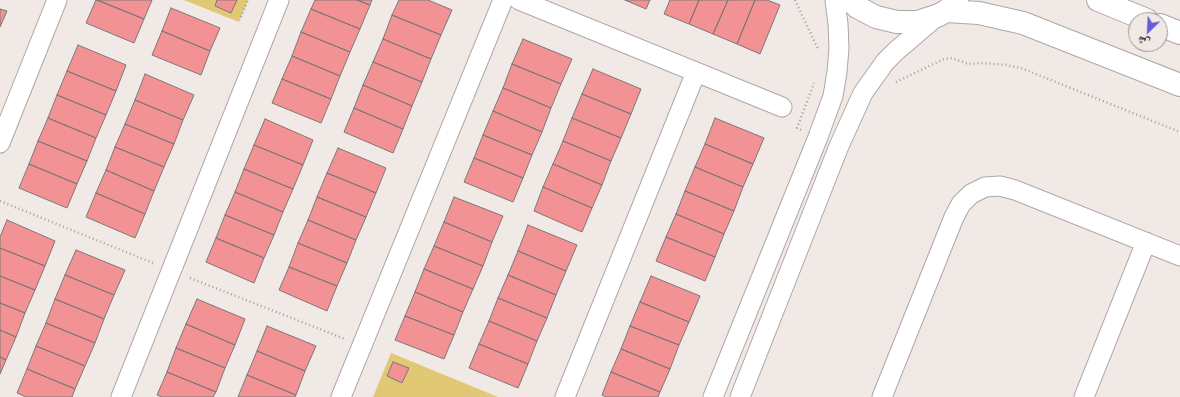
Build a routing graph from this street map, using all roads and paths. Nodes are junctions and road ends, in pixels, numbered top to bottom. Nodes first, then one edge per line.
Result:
1 (57, 0) edge
2 (248, 0) edge
3 (279, 0) edge
4 (503, 0) edge
5 (519, 0) edge
6 (795, 0) edge
7 (835, 0) edge
8 (850, 0) edge
9 (1098, 0) edge
10 (948, 9) edge
11 (1128, 12) edge
12 (241, 17) dead end
13 (1168, 28) edge
14 (1180, 33) edge
15 (820, 52) dead end
16 (696, 72) junction
17 (815, 80) dead end
18 (890, 85) dead end
19 (1180, 85) edge
20 (782, 107) dead end
21 (1180, 132) edge
22 (818, 137) junction
23 (0, 143) edge
24 (0, 201) edge
25 (1146, 242) junction
26 (1180, 256) edge
27 (172, 270) junction
28 (362, 346) junction
29 (121, 397) edge
30 (342, 397) edge
31 (566, 397) edge
32 (713, 397) edge
33 (740, 397) edge
34 (882, 397) edge
35 (1084, 397) edge

1 - 23 street
2 - 12 path
3 - 27 street
4 - 28 street
5 - 16 street
6 - 15 path
7 - 22 street
8 - 10 main road
9 - 11 main road
10 - 19 main road
10 - 33 street
13 - 14 main road
16 - 20 street
16 - 31 street
17 - 22 path
18 - 21 path
22 - 32 street
24 - 27 path
25 - 26 street
25 - 34 street
25 - 35 street
27 - 28 path
27 - 29 street
28 - 30 street

